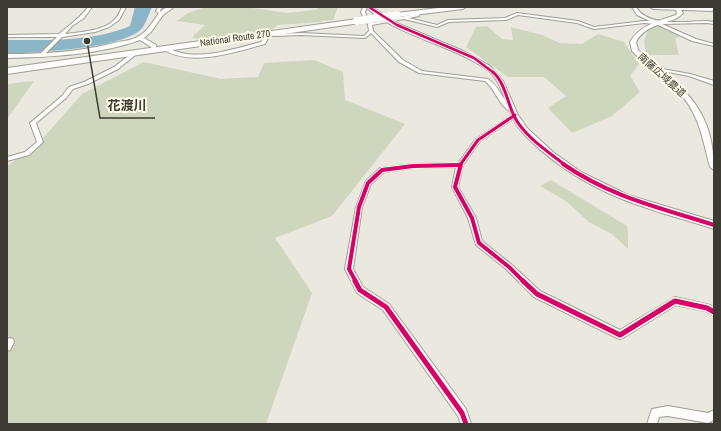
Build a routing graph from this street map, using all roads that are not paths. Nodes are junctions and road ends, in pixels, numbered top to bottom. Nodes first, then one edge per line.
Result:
1 (90, 7) edge
2 (124, 7) edge
3 (172, 7) edge
4 (365, 7) edge
5 (369, 7) edge
6 (463, 7) edge
7 (634, 7) edge
8 (653, 7) edge
9 (677, 8) junction
10 (714, 9) edge
11 (160, 10) edge
12 (418, 12) junction
13 (405, 18) junction
14 (387, 20) junction
15 (659, 23) junction
16 (714, 23) edge
17 (370, 24) junction
18 (371, 31) junction
19 (270, 33) junction
20 (7, 36) edge
21 (60, 36) junction
22 (141, 38) junction
23 (714, 45) edge
24 (163, 48) junction
25 (154, 49) junction
26 (136, 52) junction
27 (42, 55) junction
28 (7, 56) edge
29 (654, 68) junction
30 (7, 71) edge
31 (714, 83) edge
32 (514, 113) junction
33 (7, 159) edge
34 (460, 165) junction
35 (714, 167) edge
36 (714, 226) edge
37 (714, 312) edge
38 (714, 415) edge
39 (466, 424) edge
40 (652, 424) edge

1 - 21 street
2 - 21 street
3 - 11 street
4 - 17 street
5 - 14 street
6 - 12 highway, National Route 270
7 - 15 street
8 - 9 highway
9 - 10 highway
9 - 15 street, 南薩広域農道
11 - 22 street
12 - 13 street
12 - 19 highway, National Route 270, bridge
13 - 14 street
13 - 15 street
14 - 17 street
14 - 32 street
15 - 16 street
15 - 23 street
15 - 29 street, 南薩広域農道
17 - 18 street
18 - 19 street
18 - 32 street
19 - 24 highway, National Route 270
19 - 24 street
20 - 21 street
21 - 27 street
22 - 25 street
22 - 27 street
24 - 25 highway, National Route 270
25 - 26 highway, National Route 270
26 - 30 highway, National Route 270
26 - 33 street
27 - 28 street
29 - 31 street
29 - 35 street, 南薩広域農道
32 - 34 street
32 - 36 street
34 - 37 street
34 - 39 street
38 - 40 street

